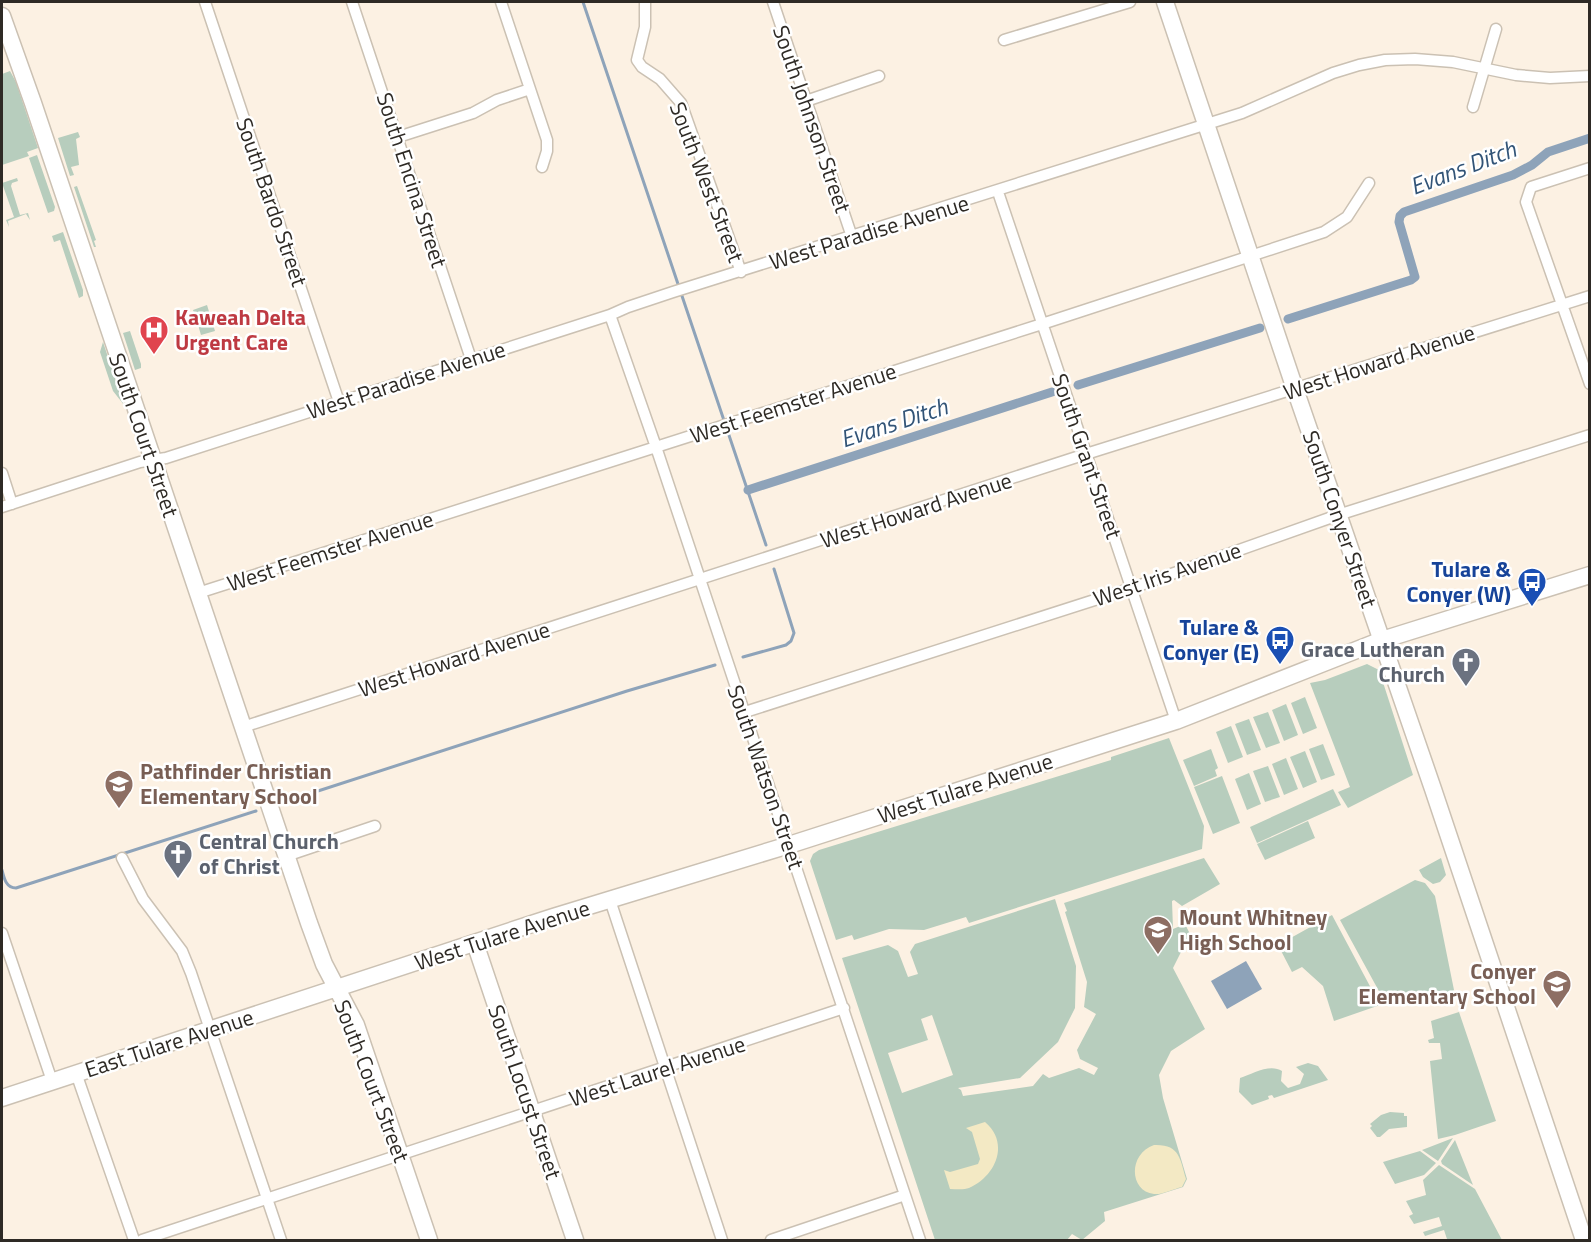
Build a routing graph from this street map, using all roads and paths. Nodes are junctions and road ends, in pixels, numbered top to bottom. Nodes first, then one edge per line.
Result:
1 (205, 2) edge
2 (352, 2) edge
3 (501, 2) edge
4 (645, 2) edge
5 (772, 2) edge
6 (1130, 2) edge
7 (1165, 2) edge
8 (2, 16) edge
9 (1496, 29) dead end
10 (1004, 40) dead end
11 (1484, 69) junction
12 (879, 76) dead end
13 (1590, 76) edge
14 (530, 88) junction
15 (806, 101) junction
16 (1473, 107) dead end
17 (1206, 124) junction
18 (398, 137) junction
19 (542, 167) dead end
20 (1590, 168) edge
21 (1369, 183) dead end
22 (998, 192) junction
23 (852, 237) junction
24 (1252, 256) junction
25 (741, 272) junction
26 (1590, 296) edge
27 (1563, 304) junction
28 (610, 315) junction
29 (1042, 324) junction
30 (471, 359) junction
31 (1590, 384) edge
32 (1295, 389) junction
33 (339, 402) junction
34 (1590, 435) edge
35 (656, 447) junction
36 (1086, 454) junction
37 (153, 460) junction
38 (2, 473) edge
39 (7, 505) edge
40 (1338, 515) junction
41 (1590, 575) edge
42 (700, 580) junction
43 (1132, 588) junction
44 (198, 593) junction
45 (1382, 640) junction
46 (745, 712) junction
47 (1176, 721) junction
48 (243, 727) junction
49 (375, 826) dead end
50 (789, 845) junction
51 (286, 856) junction
52 (122, 858) dead end
53 (610, 900) junction
54 (2, 933) edge
55 (475, 943) junction
56 (336, 987) junction
57 (844, 1008) junction
58 (211, 1029) junction
59 (666, 1068) junction
60 (76, 1073) junction
61 (52, 1081) junction
62 (2, 1098) edge
63 (532, 1112) junction
64 (401, 1155) junction
65 (905, 1195) junction
66 (267, 1199) junction
67 (134, 1240) edge
68 (142, 1240) edge
69 (281, 1240) edge
70 (429, 1240) edge
71 (575, 1240) edge
72 (722, 1240) edge
73 (771, 1240) edge
74 (920, 1240) edge
75 (1584, 1240) edge

1 - 33 street, South Bardo Street
2 - 18 street, South Encina Street
3 - 14 street
4 - 25 street, South West Street
5 - 15 street, South Johnson Street
6 - 10 street
7 - 17 street, South Conyer Street
8 - 37 street, South Court Street
9 - 11 street
11 - 13 street, West Paradise Avenue
11 - 16 street
11 - 17 street, West Paradise Avenue
12 - 15 street
14 - 18 street
14 - 19 street
15 - 23 street, South Johnson Street
17 - 22 street, West Paradise Avenue
17 - 24 street, South Conyer Street
18 - 30 street, South Encina Street
20 - 27 street
21 - 24 street, West Feemster Avenue
22 - 23 street, West Paradise Avenue
22 - 29 street, South Grant Street
23 - 25 street, West Paradise Avenue
24 - 29 street, West Feemster Avenue
24 - 32 street, South Conyer Street
25 - 28 street, West Paradise Avenue
26 - 27 street, West Howard Avenue
27 - 31 street
27 - 32 street, West Howard Avenue
28 - 30 street, West Paradise Avenue
28 - 35 street, South Watson Street
29 - 35 street, West Feemster Avenue
29 - 36 street, South Grant Street
30 - 33 street, West Paradise Avenue
32 - 36 street, West Howard Avenue
32 - 40 street, South Conyer Street
33 - 37 street, West Paradise Avenue
34 - 40 street, West Iris Avenue
35 - 42 street, South Watson Street
35 - 44 street, West Feemster Avenue
36 - 42 street, West Howard Avenue
36 - 43 street, South Grant Street
37 - 39 street, West Paradise Avenue
37 - 44 street, South Court Street
38 - 39 street
40 - 43 street, West Iris Avenue
40 - 45 street, South Conyer Street
41 - 45 street, West Tulare Avenue
42 - 46 street, South Watson Street
42 - 48 street, West Howard Avenue
43 - 46 street, West Iris Avenue
43 - 47 street, South Grant Street
44 - 48 street, South Court Street
45 - 47 street, West Tulare Avenue
45 - 75 street, South Conyer Street
46 - 50 street, South Watson Street
47 - 50 street, West Tulare Avenue
48 - 51 street, South Court Street
49 - 51 street
50 - 53 street, West Tulare Avenue
50 - 57 street, South Watson Street
51 - 56 street, South Court Street
52 - 58 street
53 - 55 street, West Tulare Avenue
53 - 59 street
54 - 61 street
55 - 56 street, West Tulare Avenue
55 - 63 street, South Locust Street
56 - 58 street, East Tulare Avenue
56 - 64 street, South Court Street
57 - 59 street, West Laurel Avenue
57 - 65 street, South Watson Street
58 - 60 street, East Tulare Avenue
58 - 66 street
59 - 63 street, West Laurel Avenue
59 - 72 street
60 - 61 street, East Tulare Avenue
60 - 67 street
61 - 62 street, East Tulare Avenue
63 - 64 street, West Laurel Avenue
63 - 71 street, South Locust Street
64 - 66 street, West Laurel Avenue
64 - 70 street, South Court Street
65 - 73 street
65 - 74 street, South Watson Street
66 - 68 street, West Laurel Avenue
66 - 69 street

